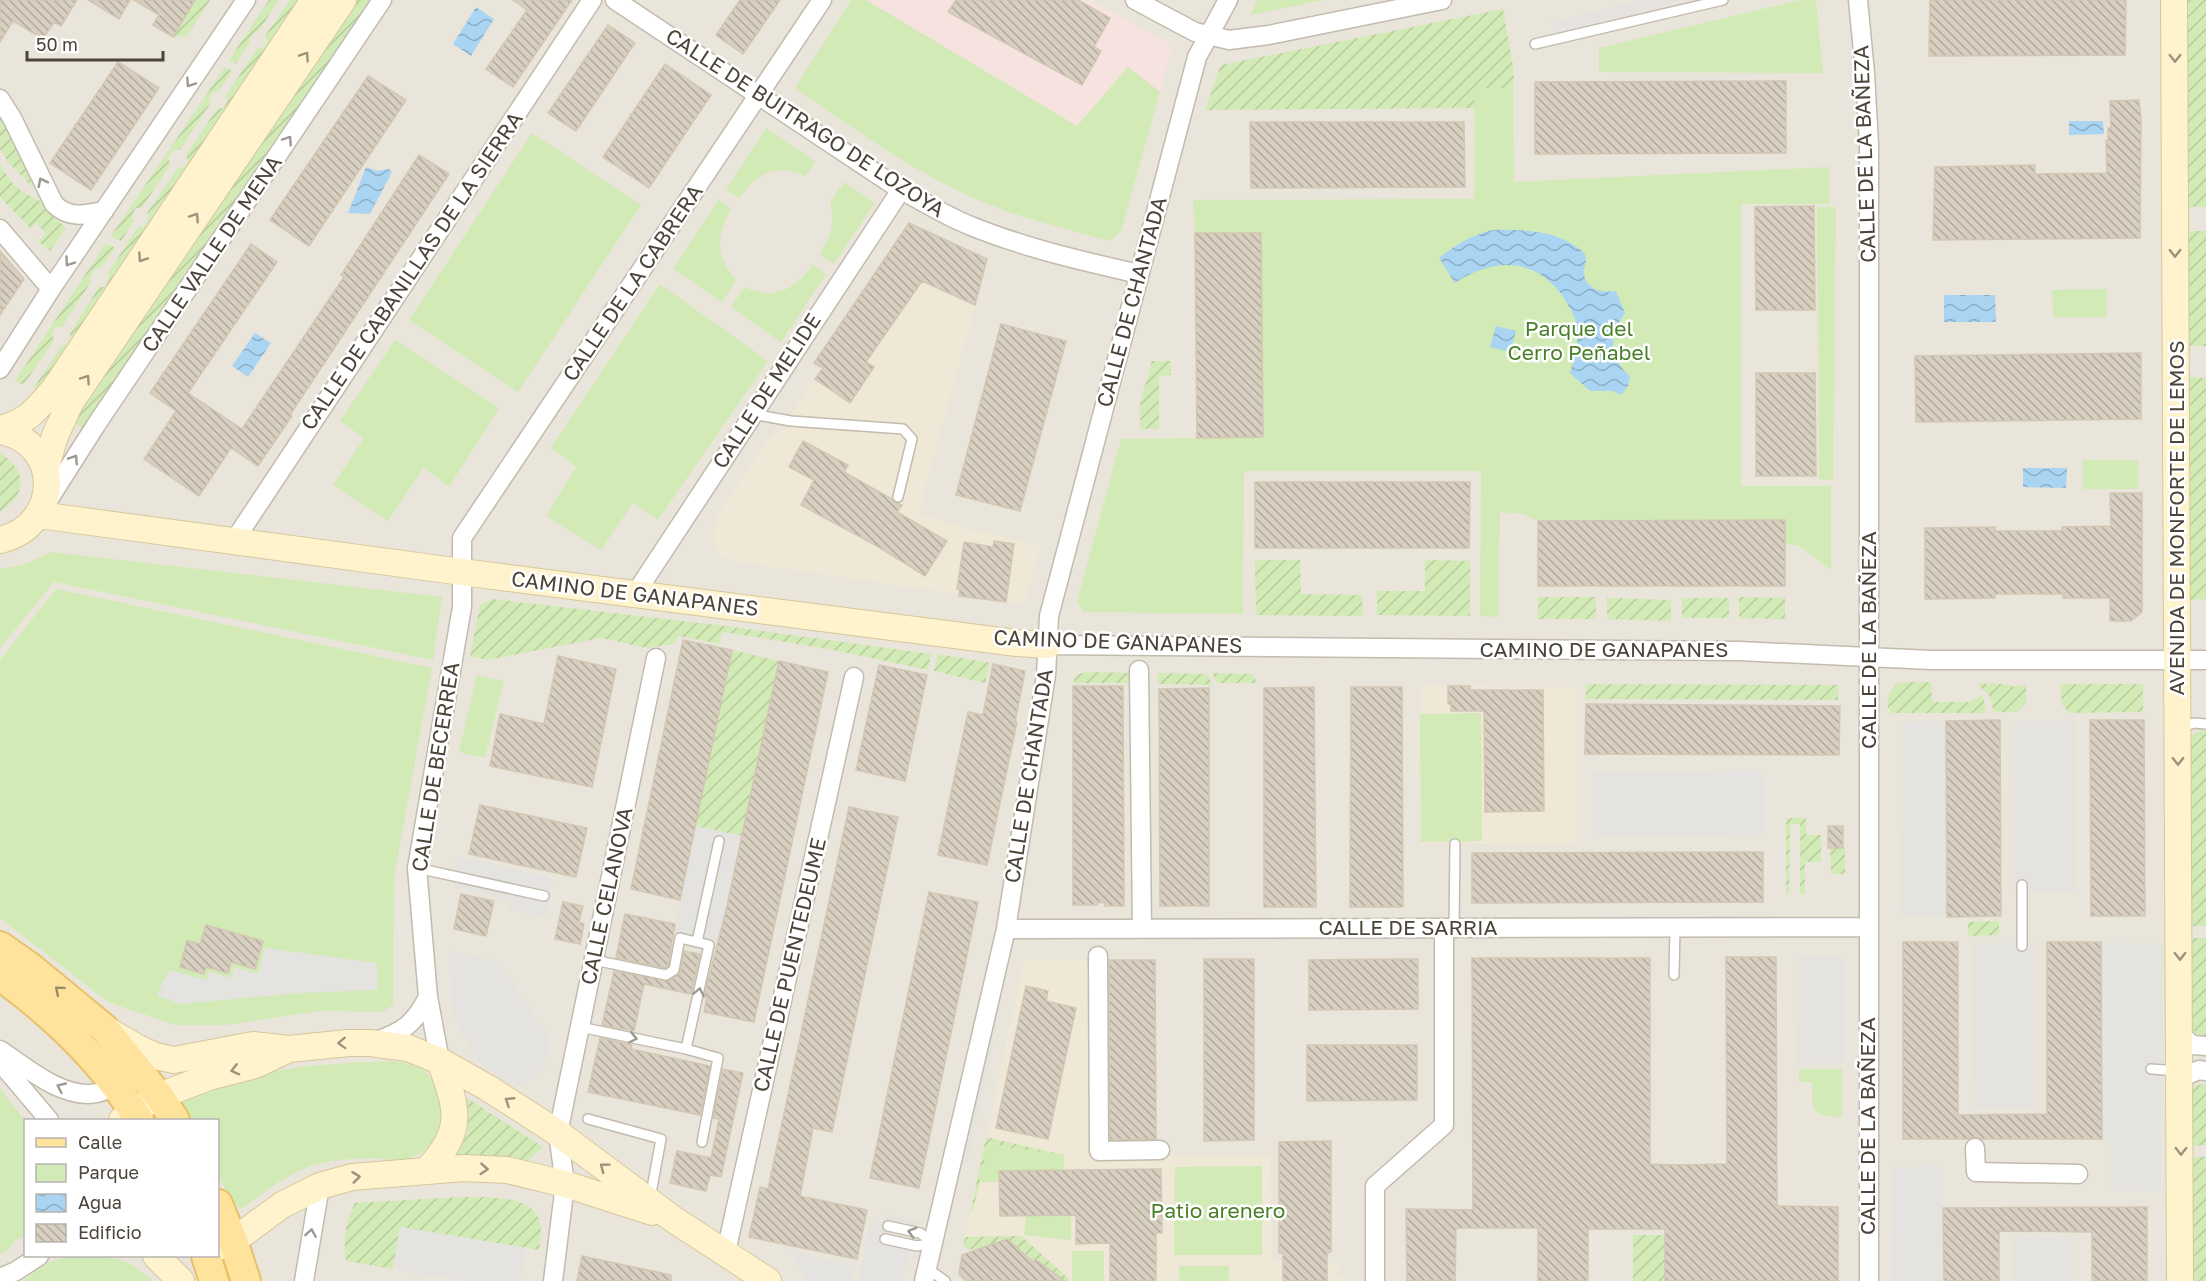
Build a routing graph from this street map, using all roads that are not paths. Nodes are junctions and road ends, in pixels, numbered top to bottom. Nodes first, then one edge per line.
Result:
1 (246, 0) edge
2 (314, 0) edge
3 (343, 0) edge
4 (382, 0) edge
5 (592, 0) edge
6 (615, 0) edge
7 (822, 0) edge
8 (1135, 0) edge
9 (1228, 0) edge
10 (1442, 0) edge
11 (1723, 0) edge
12 (1858, 0) edge
13 (2174, 0) edge
14 (1207, 36) junction
15 (1535, 44) dead end
16 (758, 95) junction
17 (0, 99) edge
18 (901, 190) junction
19 (104, 211) junction
20 (0, 229) edge
21 (1139, 274) junction
22 (51, 289) junction
23 (0, 369) edge
24 (752, 414) junction
25 (0, 430) edge
26 (45, 470) junction
27 (898, 497) dead end
28 (41, 512) junction
29 (0, 540) edge
30 (234, 541) junction
31 (462, 572) junction
32 (635, 594) junction
33 (1048, 645) junction
34 (656, 658) dead end
35 (1870, 658) junction
36 (2177, 660) junction
37 (2206, 660) edge
38 (1139, 670) dead end
39 (854, 677) dead end
40 (2206, 724) edge
41 (2178, 729) junction
42 (719, 840) dead end
43 (1455, 844) dead end
44 (417, 868) junction
45 (2022, 885) dead end
46 (544, 896) dead end
47 (1868, 927) junction
48 (1449, 928) junction
49 (1675, 928) junction
50 (1006, 929) junction
51 (1142, 929) junction
52 (697, 942) junction
53 (0, 946) edge
54 (2022, 946) dead end
55 (1098, 956) dead end
56 (594, 960) junction
57 (1674, 975) dead end
58 (0, 976) edge
59 (428, 998) junction
60 (580, 1027) junction
61 (104, 1028) junction
62 (2181, 1035) junction
63 (370, 1043) junction
64 (2206, 1046) edge
65 (289, 1049) junction
66 (686, 1049) junction
67 (0, 1050) edge
68 (174, 1060) junction
69 (440, 1061) junction
70 (0, 1062) edge
71 (2151, 1069) dead end
72 (2206, 1071) edge
73 (2180, 1075) junction
74 (128, 1078) junction
75 (159, 1096) junction
76 (132, 1117) edge
77 (48, 1119) edge
78 (174, 1119) edge
79 (588, 1119) dead end
80 (558, 1133) junction
81 (702, 1142) dead end
82 (1975, 1148) dead end
83 (1160, 1150) dead end
84 (426, 1172) junction
85 (2078, 1174) dead end
86 (565, 1184) junction
87 (320, 1186) junction
88 (649, 1201) junction
89 (219, 1210) edge
90 (673, 1219) junction
91 (888, 1226) dead end
92 (885, 1239) dead end
93 (934, 1243) junction
94 (225, 1244) edge
95 (726, 1252) junction
96 (24, 1254) edge
97 (37, 1257) edge
98 (157, 1257) edge
99 (206, 1257) edge
100 (926, 1275) edge
101 (0, 1276) edge
102 (181, 1281) edge
103 (214, 1281) edge
104 (246, 1281) edge
105 (304, 1281) edge
106 (553, 1281) edge
107 (768, 1281) edge
108 (945, 1281) edge
109 (1376, 1281) edge
110 (1869, 1281) edge
111 (2180, 1281) edge

1 -> 19 street
2 -> 25 street
26 -> 3 street, CALLE VALLE DE MENA
28 -> 4 street, CALLE VALLE DE MENA
5 - 30 street, CALLE DE CABANILLAS DE LA SIERRA
6 - 16 street, CALLE DE BUITRAGO DE LOZOYA
7 - 16 street, CALLE DE LA CABRERA
8 - 14 street
9 - 14 street, CALLE DE CHANTADA
10 - 14 street
11 - 15 lane
12 - 35 street, CALLE DE LA BAÑEZA
13 -> 36 street, AVENIDA DE MONFORTE DE LEMOS
14 - 21 street, CALLE DE CHANTADA
16 - 18 street, CALLE DE BUITRAGO DE LOZOYA
16 - 31 street, CALLE DE LA CABRERA
19 -> 17 street
18 - 21 street, CALLE DE BUITRAGO DE LOZOYA
18 - 24 street, CALLE DE MELIDE
19 -> 22 street
20 - 22 street
21 - 33 street, CALLE DE CHANTADA
22 - 23 street
24 - 27 lane
24 - 32 street, CALLE DE MELIDE
25 - 26 street
26 - 28 street, CALLE VALLE DE MENA
28 - 29 street
28 - 30 street, CAMINO DE GANAPANES
30 - 31 street, CAMINO DE GANAPANES
31 - 32 street, CAMINO DE GANAPANES
31 - 44 street, CALLE DE BECERREA
32 - 33 street, CAMINO DE GANAPANES
33 - 35 street, CAMINO DE GANAPANES
33 - 50 street, CALLE DE CHANTADA
34 - 56 street, CALLE CELANOVA
35 - 36 street, CAMINO DE GANAPANES
35 - 47 street, CALLE DE LA BAÑEZA
36 - 37 street, CAMINO DE GANAPANES
36 - 41 street, AVENIDA DE MONFORTE DE LEMOS
38 - 51 street
39 - 95 street, CALLE DE PUENTEDEUME
40 - 41 lane
41 -> 62 street, AVENIDA DE MONFORTE DE LEMOS
42 - 52 lane
43 - 48 lane
44 - 46 lane
44 - 59 street, CALLE DE BECERREA
45 - 54 lane
47 - 49 street, CALLE DE SARRIA
47 - 110 street, CALLE DE LA BAÑEZA
48 - 49 street, CALLE DE SARRIA
48 - 51 street, CALLE DE SARRIA
48 - 109 street
49 - 57 lane
50 - 51 street, CALLE DE SARRIA
50 - 93 street, CALLE DE CHANTADA
52 - 56 lane
66 -> 52 lane
61 -> 53 main road
55 - 83 street
56 - 60 street, CALLE CELANOVA
58 - 74 main road
59 - 63 street
59 - 69 street, CALLE DE BECERREA
60 -> 66 lane
60 - 80 street, CALLE CELANOVA
61 - 68 street
61 - 74 main road
62 - 64 street
62 - 73 street, AVENIDA DE MONFORTE DE LEMOS
63 -> 65 street
63 - 69 street
65 - 68 street
65 -> 75 street
66 - 81 lane
74 -> 67 street
68 - 74 street
80 -> 69 street
69 - 84 street
70 - 77 street
71 - 73 lane
72 - 73 street
73 -> 111 street, AVENIDA DE MONFORTE DE LEMOS
74 - 75 main road
74 - 76 main road
75 - 76 street
75 - 78 main road
79 - 88 lane
80 - 86 street, CALLE CELANOVA
88 -> 80 street
82 - 85 street
84 -> 86 street
87 -> 84 street
86 - 90 street
86 - 106 street, CALLE CELANOVA
87 - 94 street
105 -> 87 street
88 - 90 street
89 - 94 main road
90 - 95 street
93 -> 91 lane
92 - 93 lane
93 - 100 street, CALLE DE CHANTADA
94 - 104 main road
95 - 107 street
96 - 101 street
97 - 101 street
98 - 102 street
99 - 103 main road
100 - 108 lane

